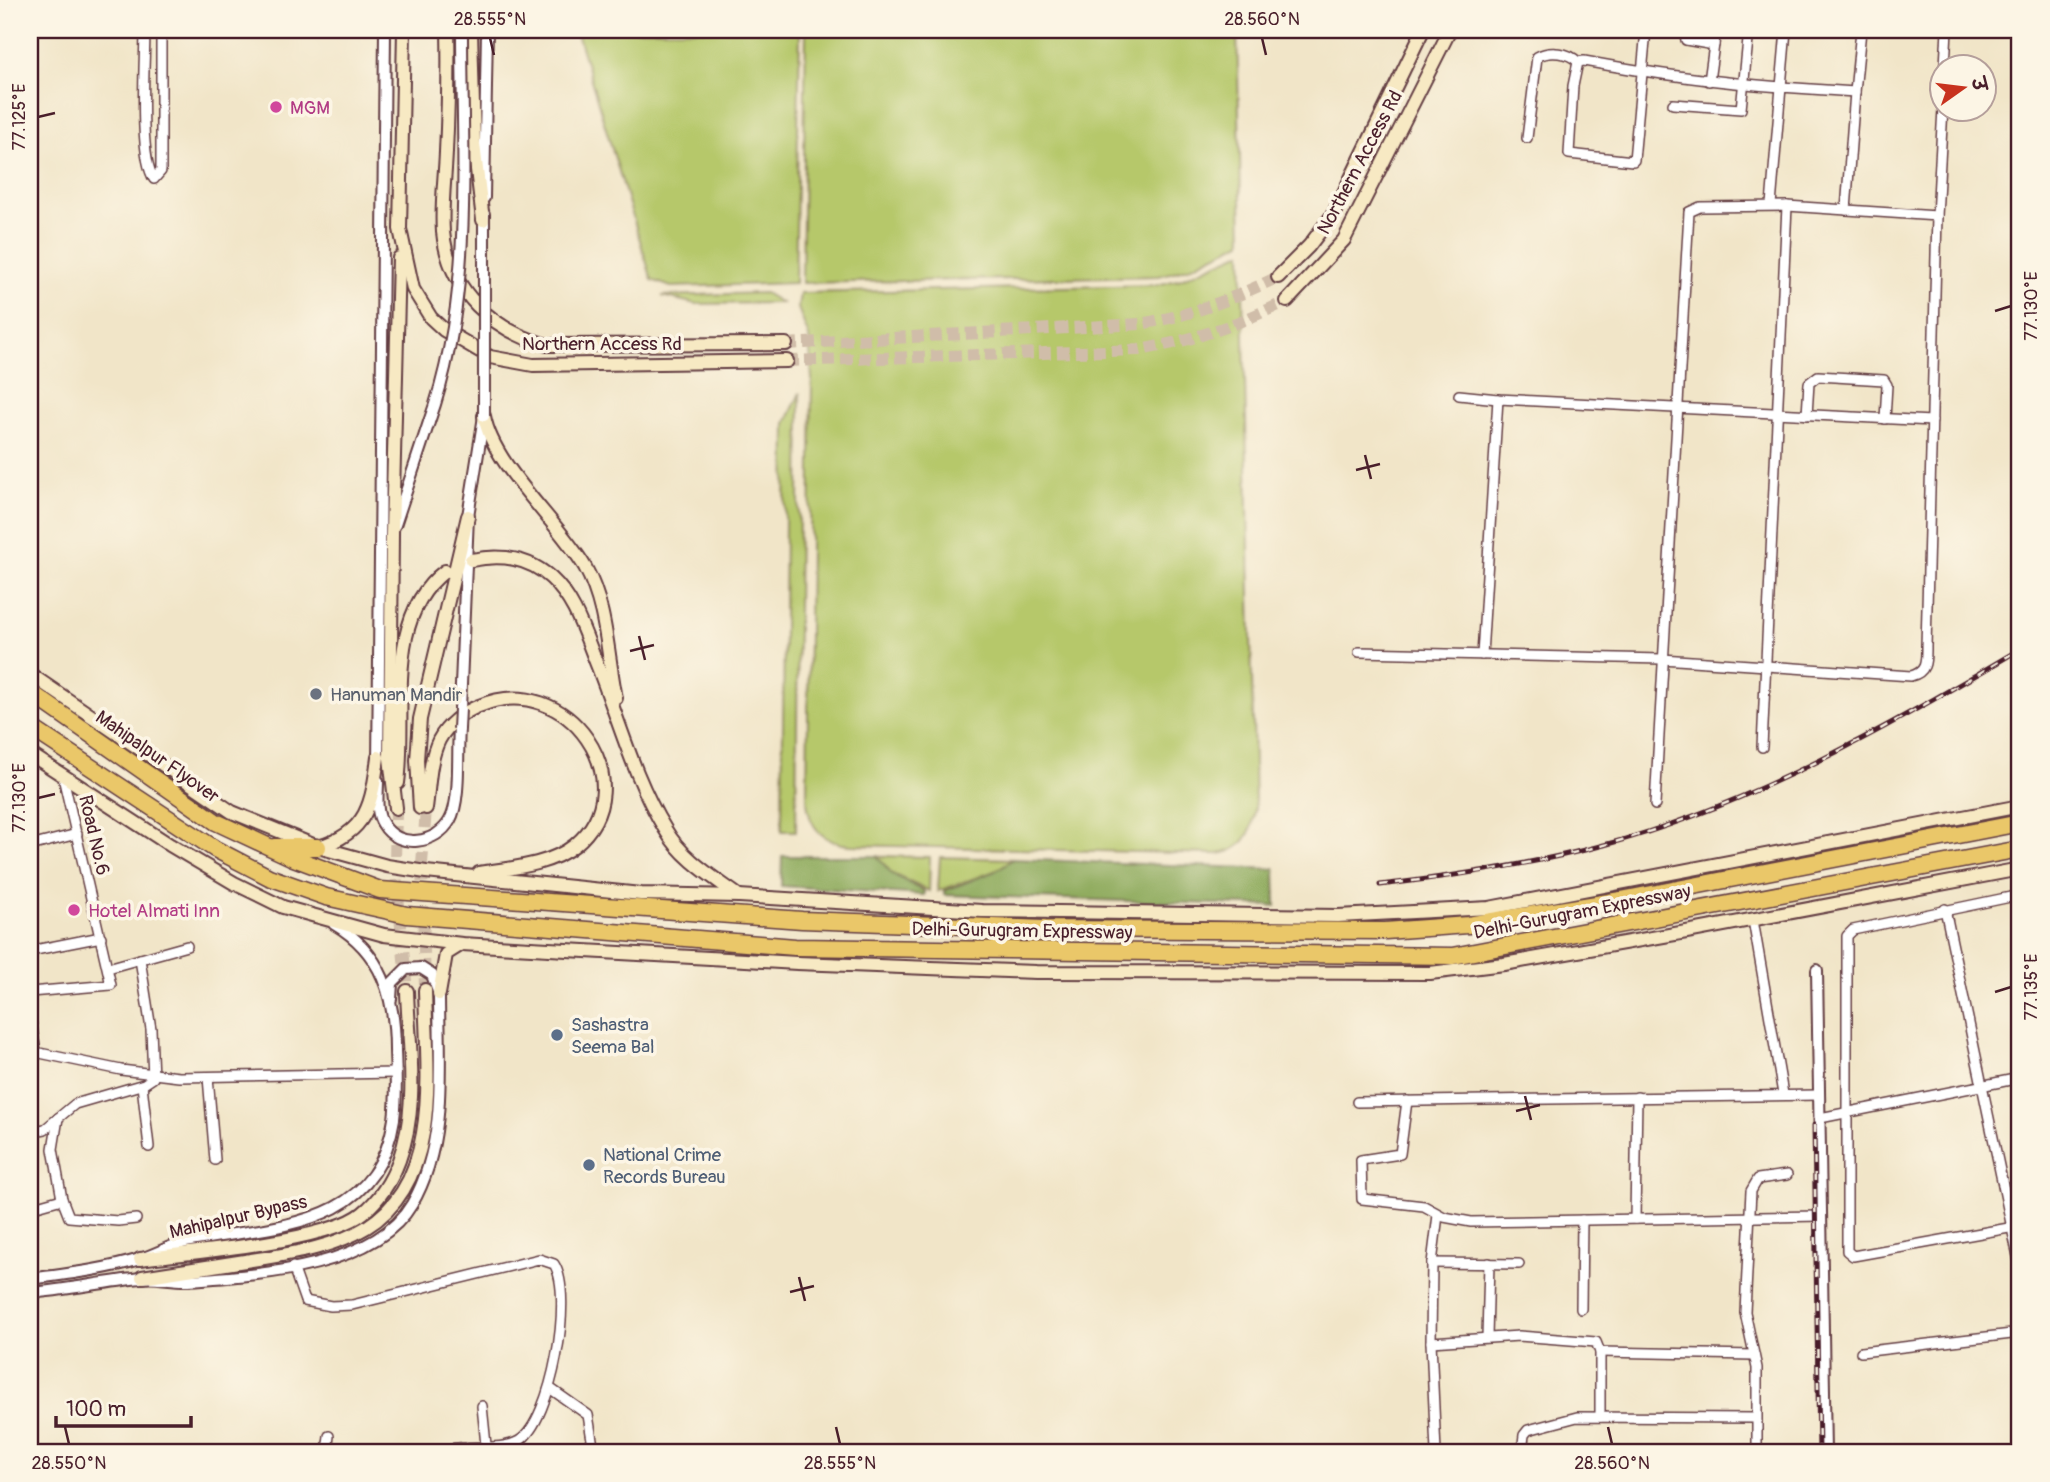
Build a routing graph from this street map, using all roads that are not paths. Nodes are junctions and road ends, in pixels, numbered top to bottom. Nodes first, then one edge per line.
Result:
1 (145, 30) edge
2 (161, 30) edge
3 (385, 30) edge
4 (404, 30) edge
5 (448, 30) edge
6 (462, 30) edge
7 (471, 30) edge
8 (487, 30) edge
9 (1423, 30) edge
10 (1450, 30) edge
11 (1646, 30) edge
12 (1684, 30) edge
13 (1716, 30) edge
14 (1749, 30) edge
15 (1786, 30) edge
16 (1861, 30) edge
17 (1947, 30) edge
18 (1714, 44) junction
19 (1946, 52) edge
20 (1578, 62) junction
21 (1642, 71) junction
22 (1709, 81) junction
23 (1745, 84) junction
24 (1781, 87) junction
25 (1855, 92) junction
26 (1673, 104) dead end
27 (1942, 122) edge
28 (1527, 138) dead end
29 (1772, 205) junction
30 (1787, 205) junction
31 (1846, 210) junction
32 (1937, 216) junction
33 (483, 220) junction
34 (400, 229) junction
35 (1278, 277) tunnel mouth
36 (1287, 301) tunnel mouth
37 (786, 344) tunnel mouth
38 (787, 361) tunnel mouth
39 (1459, 395) dead end
40 (1498, 399) junction
41 (1676, 409) junction
42 (1777, 414) junction
43 (1807, 415) junction
44 (484, 416) junction
45 (1885, 419) junction
46 (1932, 421) junction
47 (468, 516) junction
48 (392, 534) junction
49 (471, 560) dead end
50 (444, 571) dead end
51 (1359, 652) dead end
52 (1482, 655) junction
53 (1662, 659) junction
54 (1765, 666) junction
55 (30, 674) edge
56 (30, 692) edge
57 (30, 727) edge
58 (30, 737) edge
59 (57, 745) junction
60 (1762, 747) dead end
61 (30, 754) edge
62 (378, 757) junction
63 (635, 763) junction
64 (63, 777) junction
65 (1656, 805) dead end
66 (2020, 806) edge
67 (2020, 823) edge
68 (76, 834) junction
69 (30, 846) edge
70 (266, 847) junction
71 (318, 847) junction
72 (2020, 849) edge
73 (2020, 869) edge
74 (461, 876) junction
75 (2020, 895) edge
76 (739, 897) junction
77 (1945, 909) junction
78 (1754, 920) junction
79 (334, 923) junction
80 (101, 937) junction
81 (462, 944) junction
82 (187, 946) dead end
83 (30, 951) edge
84 (140, 959) junction
85 (108, 968) junction
86 (1817, 970) dead end
87 (425, 990) tunnel mouth
88 (407, 991) tunnel mouth
89 (30, 992) edge
90 (439, 994) junction
91 (391, 999) junction
92 (30, 1016) edge
93 (33, 1051) edge
94 (154, 1073) junction
95 (396, 1073) junction
96 (208, 1077) junction
97 (2020, 1078) edge
98 (142, 1085) junction
99 (1982, 1085) junction
100 (1783, 1094) junction
101 (1819, 1096) junction
102 (1637, 1097) junction
103 (1407, 1101) junction
104 (1357, 1102) dead end
105 (1848, 1112) junction
106 (58, 1116) junction
107 (1820, 1118) junction
108 (30, 1132) edge
109 (149, 1147) dead end
110 (215, 1160) dead end
111 (1787, 1175) dead end
112 (62, 1199) junction
113 (30, 1208) edge
114 (1438, 1215) junction
115 (1821, 1216) junction
116 (1748, 1217) junction
117 (136, 1219) dead end
118 (1635, 1219) junction
119 (1582, 1220) junction
120 (2016, 1227) edge
121 (140, 1259) junction
122 (1432, 1263) junction
123 (1489, 1264) junction
124 (1519, 1264) dead end
125 (2020, 1266) edge
126 (293, 1267) junction
127 (142, 1278) junction
128 (30, 1279) edge
129 (30, 1293) edge
130 (1581, 1309) dead end
131 (2020, 1333) edge
132 (1488, 1337) junction
133 (1431, 1342) junction
134 (1600, 1352) junction
135 (1861, 1352) dead end
136 (1754, 1355) junction
137 (551, 1389) junction
138 (482, 1406) dead end
139 (1601, 1417) junction
140 (1756, 1418) junction
141 (329, 1436) dead end
142 (486, 1446) junction
143 (450, 1449) dead end
144 (1756, 1450) junction
145 (327, 1452) edge
146 (594, 1452) edge
147 (1437, 1452) edge
148 (1522, 1452) edge
149 (1611, 1452) edge
150 (1769, 1452) edge
151 (1825, 1452) edge

1 - 2 street
3 - 62 street
4 - 34 main road, Northern Access Rd
5 - 37 main road, Northern Access Rd
6 - 48 street, bridge
7 - 33 main road
8 - 33 street
9 - 35 main road, Northern Access Rd
10 - 36 main road, Northern Access Rd
11 - 21 street
12 - 18 street
13 - 18 street
14 - 23 street
15 - 24 street
16 - 25 street
17 - 19 street
18 - 22 street
20 - 21 street
20 - 21 street
20 - 28 street
21 - 22 street
22 - 23 street
23 - 24 street
23 - 26 street
24 - 25 street
24 - 29 street
25 - 31 street
27 - 32 street
29 - 30 street
29 - 41 street
30 - 31 street
30 - 42 street
31 - 32 street
32 - 46 street
33 - 44 street, bridge
34 - 38 main road, Northern Access Rd
34 - 48 main road
39 - 40 street
40 - 41 street
40 - 52 street
41 - 42 street
41 - 53 street
42 - 43 street
42 - 54 street
43 - 45 street
43 - 45 street
44 - 47 street
44 - 63 main road
45 - 46 street
46 - 54 street
47 - 62 street, bridge
47 - 74 main road
48 - 50 main road
49 - 63 main road
51 - 52 street
52 - 53 street
53 - 54 street
53 - 65 street
54 - 60 street
55 - 71 main road
56 - 70 highway, Mahipalpur Flyover
57 - 59 highway
58 - 59 highway
59 - 72 highway, Delhi-Gurugram Expressway
61 - 64 main road
62 - 71 main road
63 - 76 main road
64 - 68 street, Road No.6
64 - 79 main road
66 - 76 main road
67 - 70 highway, Delhi-Gurugram Expressway
68 - 69 street
68 - 80 street, Road No.6
70 - 71 highway
71 - 74 main road
73 - 78 main road
74 - 76 main road
75 - 77 street
77 - 99 street
77 - 105 street
78 - 81 main road
78 - 100 street
79 - 81 main road
79 - 91 street, Mahipalpur Bypass
80 - 83 street
80 - 85 street, Road No.6
81 - 90 main road
82 - 84 street
84 - 85 street
84 - 94 street
85 - 89 street
86 - 101 street
87 - 127 main road
88 - 121 main road
90 - 91 street
90 - 126 street
91 - 95 street, Mahipalpur Bypass
92 - 93 street
93 - 94 street
94 - 96 street
94 - 98 street
95 - 96 street
95 - 121 street, Mahipalpur Bypass
96 - 110 street
97 - 99 street
98 - 106 street
98 - 109 street
99 - 105 street
99 - 120 street
100 - 101 street
100 - 102 street
101 - 107 street
102 - 103 street
102 - 118 street
103 - 104 street
103 - 114 street
105 - 107 street
105 - 120 street
106 - 108 street
106 - 112 street
107 - 115 street
111 - 116 street
112 - 113 street
112 - 117 street
114 - 119 street
114 - 122 street
115 - 116 street
115 - 151 street
116 - 118 street
116 - 136 street
118 - 119 street
119 - 130 street
120 - 125 street
121 - 128 street, Mahipalpur Bypass
122 - 123 street
122 - 133 street
123 - 124 street
123 - 132 street
126 - 127 street
126 - 137 street
127 - 129 street
131 - 135 street
132 - 133 street
132 - 134 street
133 - 147 street
134 - 136 street
134 - 139 street
136 - 140 street
137 - 142 street
137 - 146 street
138 - 142 street
139 - 140 street
139 - 148 street
140 - 144 street
141 - 145 street
142 - 143 street
144 - 149 street
144 - 150 street

